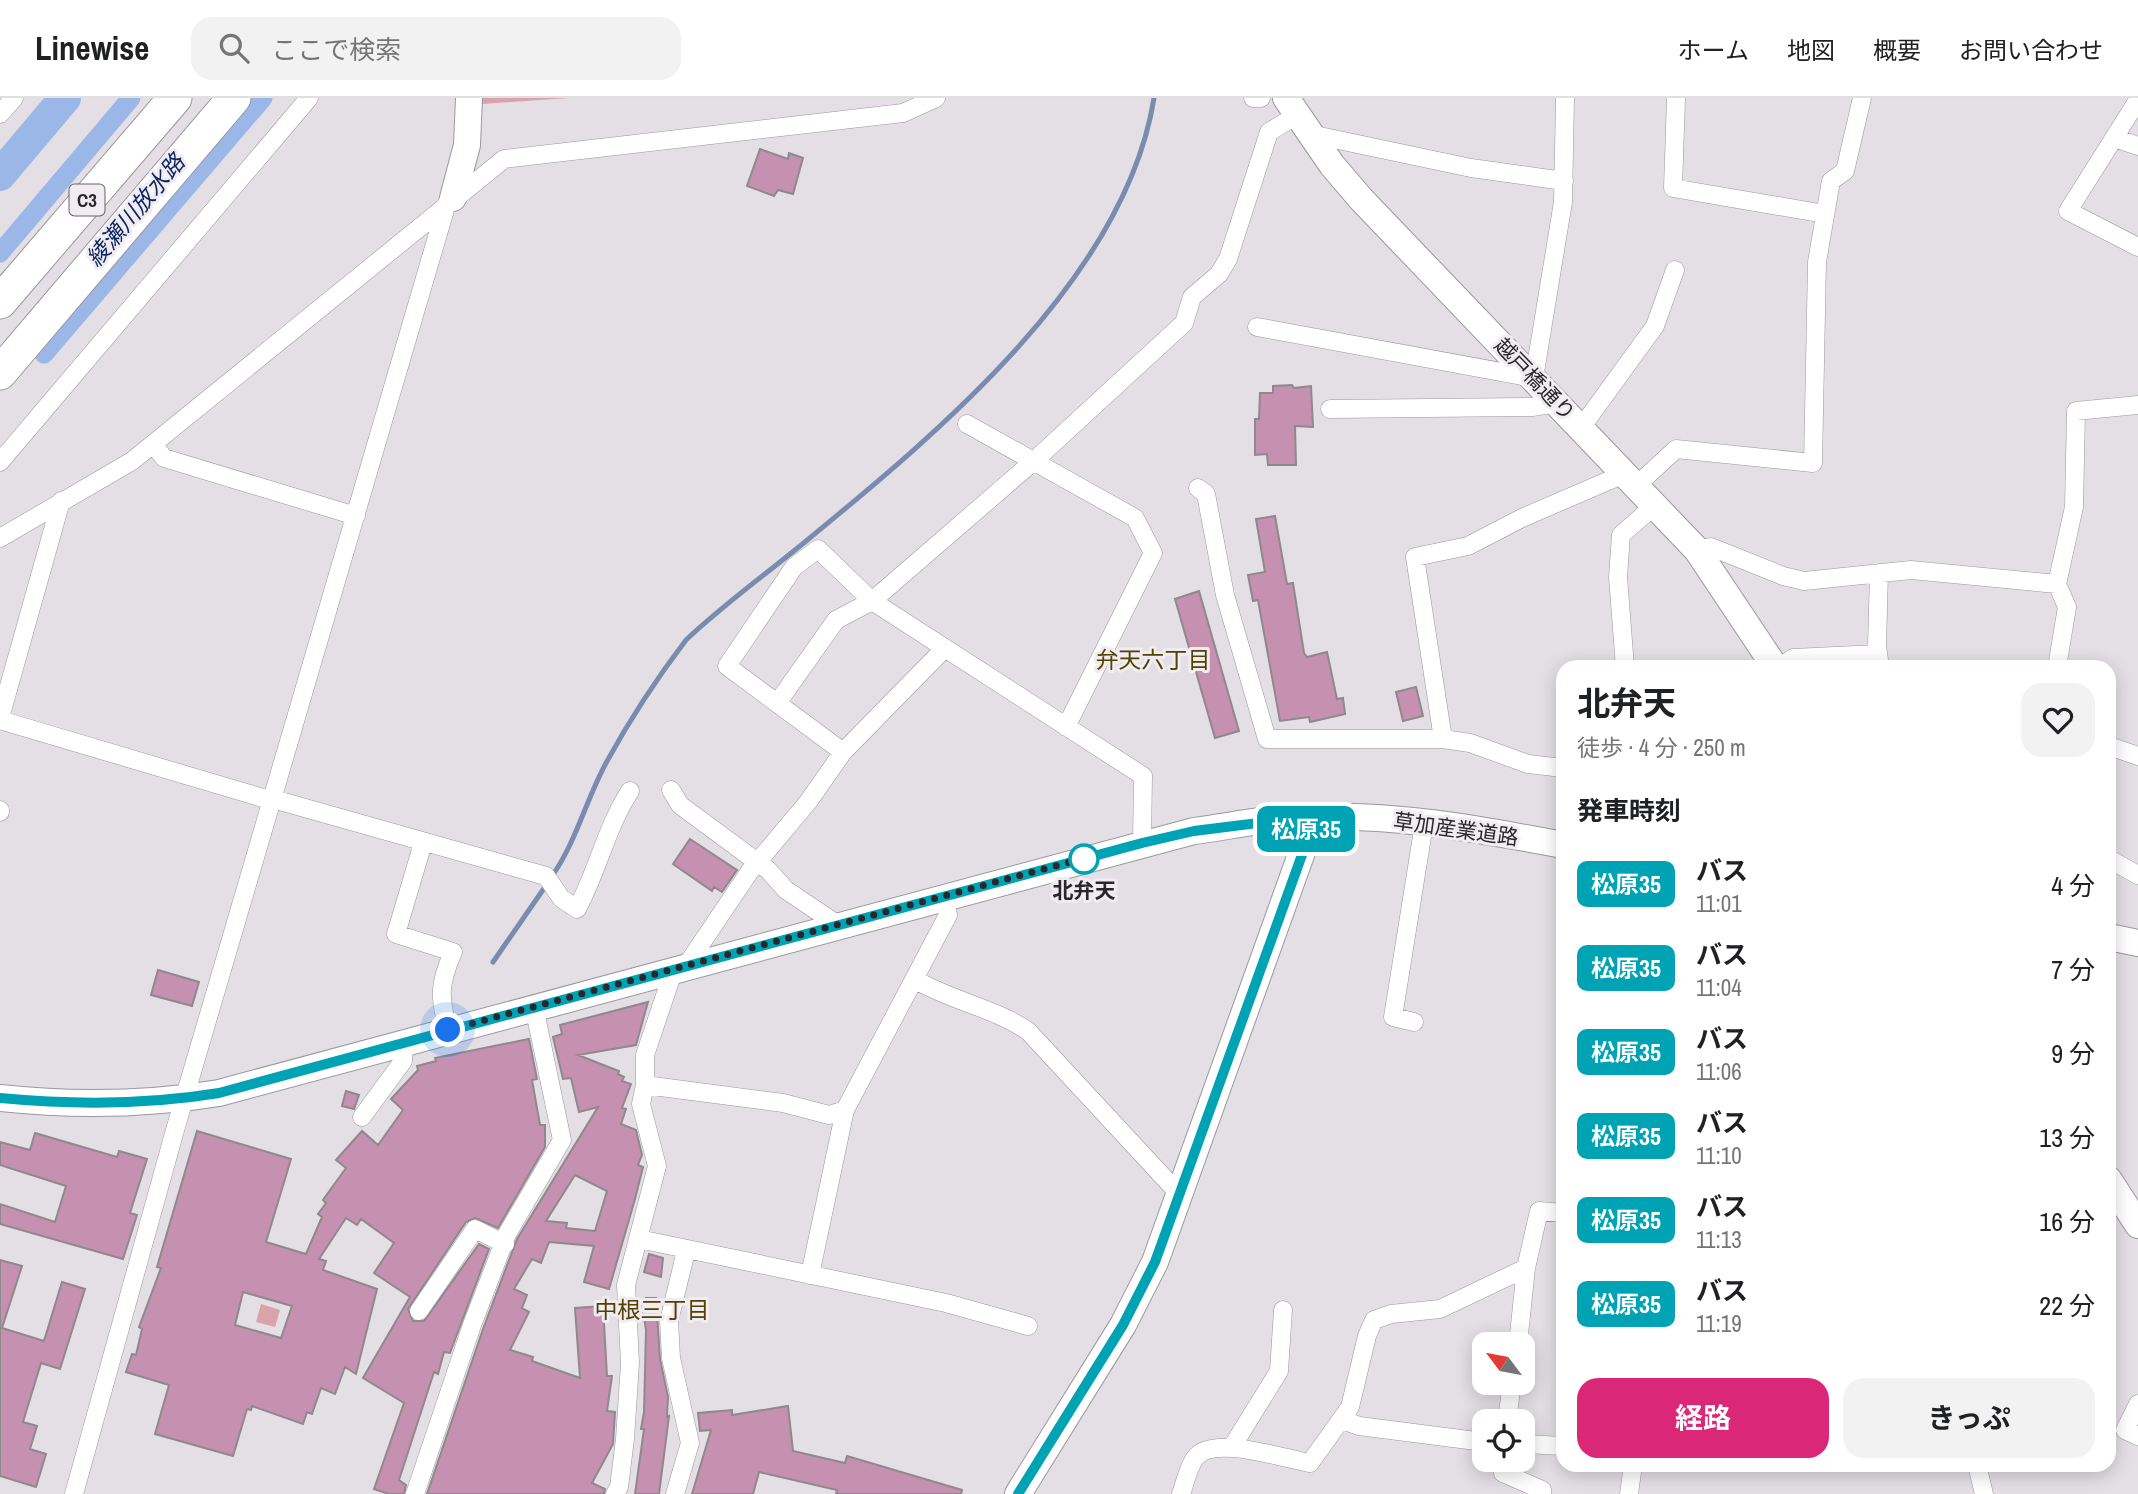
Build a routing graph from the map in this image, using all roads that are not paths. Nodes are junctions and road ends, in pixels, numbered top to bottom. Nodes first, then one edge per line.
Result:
1 (14, 98) edge
2 (155, 98) edge
3 (175, 98) edge
4 (214, 98) edge
5 (234, 98) edge
6 (309, 98) edge
7 (469, 98) edge
8 (936, 98) edge
9 (1253, 98) edge
10 (1261, 98) edge
11 (1565, 98) edge
12 (1676, 98) edge
13 (1856, 98) edge
14 (2138, 100) edge
15 (919, 103) edge
16 (0, 114) edge
17 (1298, 116) edge
18 (2114, 138) junction
19 (2138, 146) edge
20 (1564, 181) junction
21 (450, 201) junction
22 (1825, 214) junction
23 (2138, 247) edge
24 (1675, 270) dead end
25 (0, 280) edge
26 (0, 303) edge
27 (1257, 327) dead end
28 (0, 350) edge
29 (0, 373) edge
30 (1534, 378) junction
31 (1557, 402) junction
32 (2138, 405) edge
33 (1330, 409) dead end
34 (967, 424) dead end
35 (1581, 428) junction
36 (153, 444) junction
37 (1035, 460) junction
38 (0, 462) edge
39 (1198, 488) dead end
40 (1638, 488) junction
41 (61, 502) junction
42 (356, 516) junction
43 (0, 538) edge
44 (1697, 551) junction
45 (1879, 573) junction
46 (2057, 584) junction
47 (872, 601) junction
48 (945, 648) junction
49 (1624, 660) edge
50 (1770, 660) edge
51 (1790, 660) edge
52 (1879, 660) edge
53 (2058, 660) edge
54 (778, 702) junction
55 (0, 719) edge
56 (1066, 727) junction
57 (1443, 739) junction
58 (2116, 748) edge
59 (843, 752) junction
60 (2138, 756) edge
61 (1556, 767) edge
62 (671, 790) dead end
63 (630, 791) dead end
64 (273, 800) junction
65 (1306, 817) junction
66 (1424, 824) junction
67 (1142, 843) junction
68 (423, 844) junction
69 (1556, 844) edge
70 (757, 862) junction
71 (2116, 863) edge
72 (2138, 875) edge
73 (944, 897) junction
74 (838, 925) junction
75 (2116, 938) edge
76 (2138, 943) edge
77 (680, 968) junction
78 (914, 979) junction
79 (534, 1007) junction
80 (1414, 1022) dead end
81 (448, 1030) junction
82 (404, 1042) junction
83 (645, 1085) junction
84 (0, 1098) edge
85 (184, 1098) junction
86 (845, 1110) junction
87 (362, 1117) dead end
88 (2116, 1191) edge
89 (1180, 1195) junction
90 (1556, 1212) edge
91 (2138, 1225) edge
92 (639, 1239) junction
93 (505, 1244) junction
94 (687, 1251) junction
95 (1526, 1268) junction
96 (810, 1275) junction
97 (1283, 1310) dead end
98 (419, 1311) dead end
99 (1028, 1326) dead end
100 (1519, 1332) edge
101 (2138, 1404) edge
102 (1343, 1420) junction
103 (2138, 1436) edge
104 (1472, 1440) edge
105 (1535, 1445) edge
106 (1556, 1446) edge
107 (1232, 1447) junction
108 (1503, 1472) edge
109 (1632, 1472) edge
110 (1979, 1472) edge
111 (74, 1494) edge
112 (415, 1494) edge
113 (615, 1494) edge
114 (675, 1494) edge
115 (1018, 1494) edge
116 (1181, 1494) edge
117 (1542, 1494) edge
118 (1629, 1494) edge
119 (1984, 1494) edge

1 - 16 street
2 - 25 highway
3 - 26 highway, C3
4 - 28 highway, C3
5 - 29 highway
6 - 38 street
7 - 21 main road
8 - 15 street
9 - 10 street
11 - 20 street
12 - 22 street
13 - 22 street
14 - 18 street
15 - 21 street
17 - 20 street
17 - 30 main road, 越戸橋通り
17 - 37 street
18 - 19 street
18 - 23 street
20 - 30 street
21 - 36 street
21 - 42 street
22 - 40 street
24 - 35 street
27 - 30 street
30 - 31 main road, 越戸橋通り
31 - 33 street
31 - 35 main road, 越戸橋通り
32 - 46 street
34 - 37 street
35 - 40 main road, 越戸橋通り
36 - 41 street
36 - 42 street
37 - 47 street
37 - 56 street
39 - 57 street
40 - 44 main road, 越戸橋通り
40 - 49 street
40 - 57 street
41 - 43 street
41 - 55 street
42 - 64 street
44 - 45 street
44 - 50 main road, 越戸橋通り
45 - 46 street
45 - 52 street
46 - 53 street
47 - 48 street
47 - 54 street
47 - 54 street
48 - 56 street
48 - 59 street
51 - 52 street
54 - 59 street
55 - 64 street
56 - 67 street
57 - 61 street
58 - 60 street
59 - 70 street
62 - 70 street
63 - 68 street
64 - 68 street
64 - 85 street
65 - 66 main road, 草加産業道路
65 - 67 main road, 草加産業道路
65 - 89 main road
66 - 69 main road, 草加産業道路
66 - 80 street
67 - 73 main road, 草加産業道路
68 - 81 street
70 - 74 street
70 - 77 street
71 - 72 street
73 - 74 main road, 草加産業道路
73 - 78 street
74 - 77 main road, 草加産業道路
75 - 76 main road
77 - 79 main road, 草加産業道路
77 - 83 street
78 - 86 street
78 - 89 street
79 - 81 main road, 草加産業道路
79 - 93 street
81 - 82 main road, 草加産業道路
82 - 85 main road, 草加産業道路
82 - 87 street
83 - 86 street
83 - 92 street
84 - 85 main road, 草加産業道路
85 - 111 street
86 - 96 street
88 - 91 main road
89 - 115 main road
90 - 95 street
92 - 94 street
92 - 113 street
93 - 98 street
93 - 112 street
94 - 96 street
94 - 114 street
95 - 100 street
95 - 102 street
96 - 99 street
97 - 107 street
101 - 103 street
102 - 104 street
102 - 107 street
105 - 106 street
107 - 116 street
108 - 117 street
109 - 118 street
110 - 119 street

